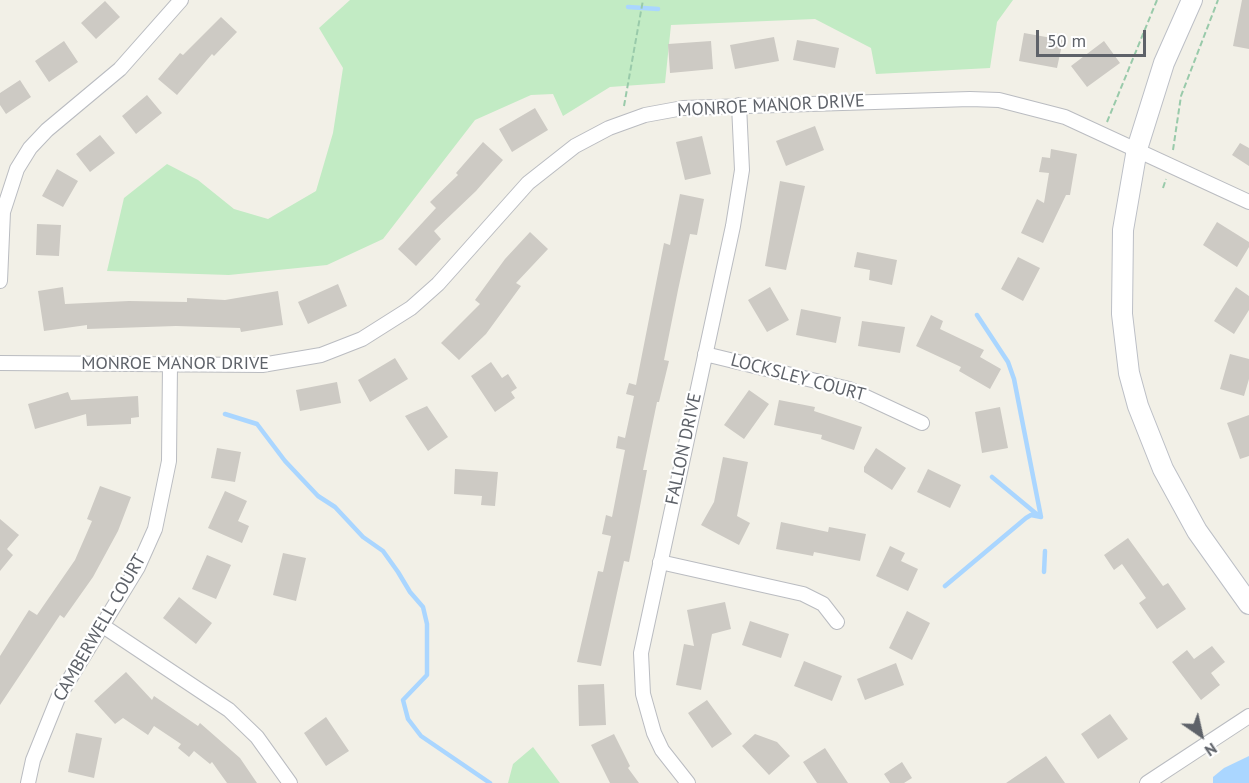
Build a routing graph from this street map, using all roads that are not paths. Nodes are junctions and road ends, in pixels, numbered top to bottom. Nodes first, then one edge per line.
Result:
1 (181, 0) edge
2 (1192, 0) edge
3 (739, 105) junction
4 (1137, 149) junction
5 (1249, 201) edge
6 (0, 281) edge
7 (705, 354) junction
8 (0, 363) edge
9 (170, 365) junction
10 (922, 423) dead end
11 (660, 562) junction
12 (1249, 604) edge
13 (837, 622) dead end
14 (103, 626) junction
15 (1249, 716) edge
16 (28, 783) edge
17 (290, 783) edge
18 (688, 783) edge
19 (1147, 783) edge

1 - 6 street
2 - 4 main road
3 - 4 street, MONROE MANOR DRIVE
3 - 7 street, FALLON DRIVE
3 - 9 street, MONROE MANOR DRIVE
4 - 5 street, MONROE MANOR DRIVE
4 - 12 main road
7 - 10 street, LOCKSLEY COURT
7 - 11 street, FALLON DRIVE
8 - 9 street, MONROE MANOR DRIVE
9 - 14 street, CAMBERWELL COURT
11 - 13 street
11 - 18 street, FALLON DRIVE
14 - 16 street, CAMBERWELL COURT
14 - 17 street
15 - 19 street

